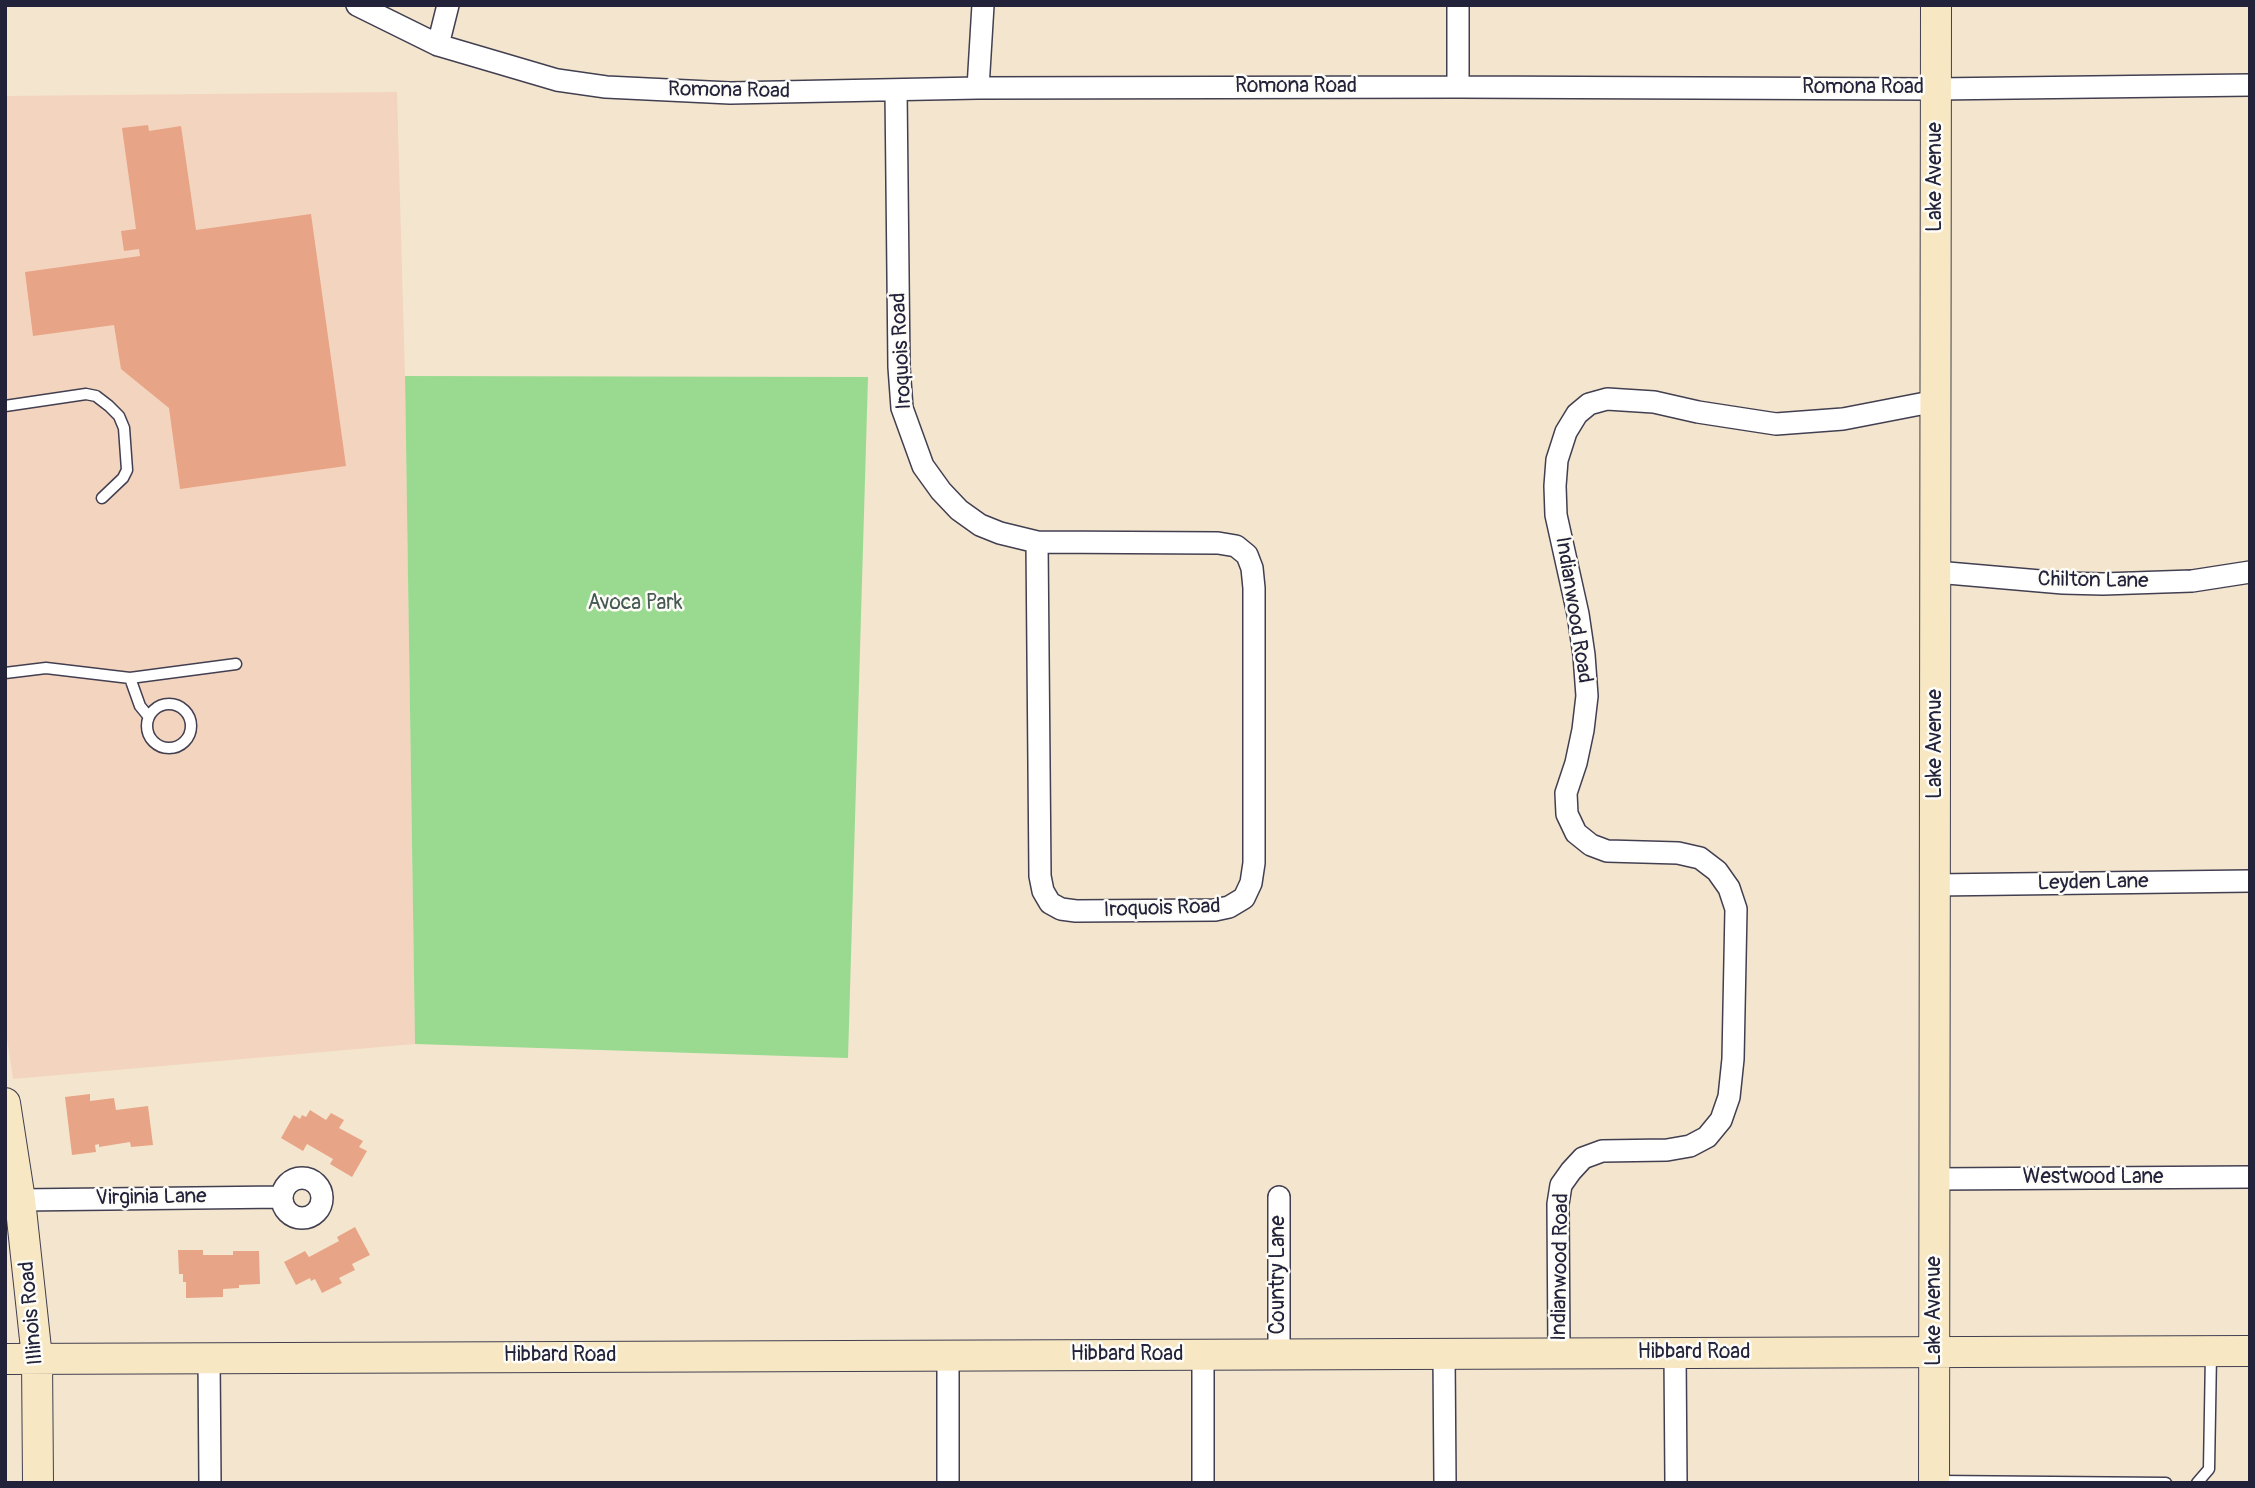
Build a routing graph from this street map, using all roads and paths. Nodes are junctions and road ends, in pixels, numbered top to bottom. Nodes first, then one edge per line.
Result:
1 (357, 5) edge
2 (448, 5) edge
3 (982, 5) edge
4 (1458, 5) edge
5 (1936, 5) edge
6 (438, 45) junction
7 (2250, 85) edge
8 (1458, 87) junction
9 (978, 88) junction
10 (1936, 89) junction
11 (896, 90) junction
12 (1936, 401) junction
13 (5, 405) edge
14 (102, 498) dead end
15 (1037, 542) junction
16 (1936, 572) junction
17 (2250, 572) edge
18 (236, 664) dead end
19 (5, 673) edge
20 (130, 678) junction
21 (149, 717) junction
22 (2250, 881) edge
23 (1936, 885) junction
24 (5, 1103) edge
25 (2250, 1177) edge
26 (1935, 1179) junction
27 (282, 1197) dead end
28 (1279, 1197) dead end
29 (20, 1200) junction
30 (2211, 1351) junction
31 (2250, 1351) edge
32 (1935, 1352) junction
33 (1559, 1353) junction
34 (1675, 1353) junction
35 (1203, 1354) junction
36 (1279, 1354) junction
37 (1444, 1354) junction
38 (948, 1355) junction
39 (209, 1357) junction
40 (37, 1358) junction
41 (5, 1359) edge
42 (1934, 1482) edge
43 (38, 1483) edge
44 (210, 1483) edge
45 (948, 1483) edge
46 (1203, 1483) edge
47 (1445, 1483) edge
48 (1676, 1483) edge
49 (2166, 1483) edge
50 (2197, 1483) edge

1 - 6 street, Romona Road
2 - 6 street
3 - 9 street
4 - 8 street
5 - 10 street, Lake Avenue
6 - 11 street, Romona Road
7 - 10 street, Romona Road
8 - 9 street, Romona Road
8 - 10 street, Romona Road
9 - 11 street, Romona Road
10 - 12 street, Lake Avenue
11 - 15 street, Iroquois Road
12 - 16 street, Lake Avenue
12 - 33 street, Indianwood Road
13 - 14 lane
15 - 15 street, Iroquois Road
16 - 17 street, Chilton Lane
16 - 23 street, Lake Avenue
18 - 20 lane
19 - 20 lane
20 - 21 lane
21 - 21 lane
22 - 23 street, Leyden Lane
23 - 26 street, Lake Avenue
24 - 29 street, Illinois Road
25 - 26 street, Westwood Lane
26 - 32 street, Lake Avenue
27 - 29 street, Virginia Lane
28 - 36 street, Country Lane
29 - 40 street, Illinois Road
30 - 31 street, Hibbard Road
30 - 32 street, Hibbard Road
30 - 50 lane
32 - 34 street, Hibbard Road
32 - 42 street, Lake Avenue
33 - 34 street, Hibbard Road
33 - 37 street, Hibbard Road
34 - 48 street
35 - 36 street, Hibbard Road
35 - 38 street, Hibbard Road
35 - 46 street
36 - 37 street, Hibbard Road
37 - 47 street
38 - 39 street, Hibbard Road
38 - 45 street
39 - 40 street, Hibbard Road
39 - 44 street
40 - 41 street, Hibbard Road
40 - 43 street, Illinois Road
42 - 49 lane

